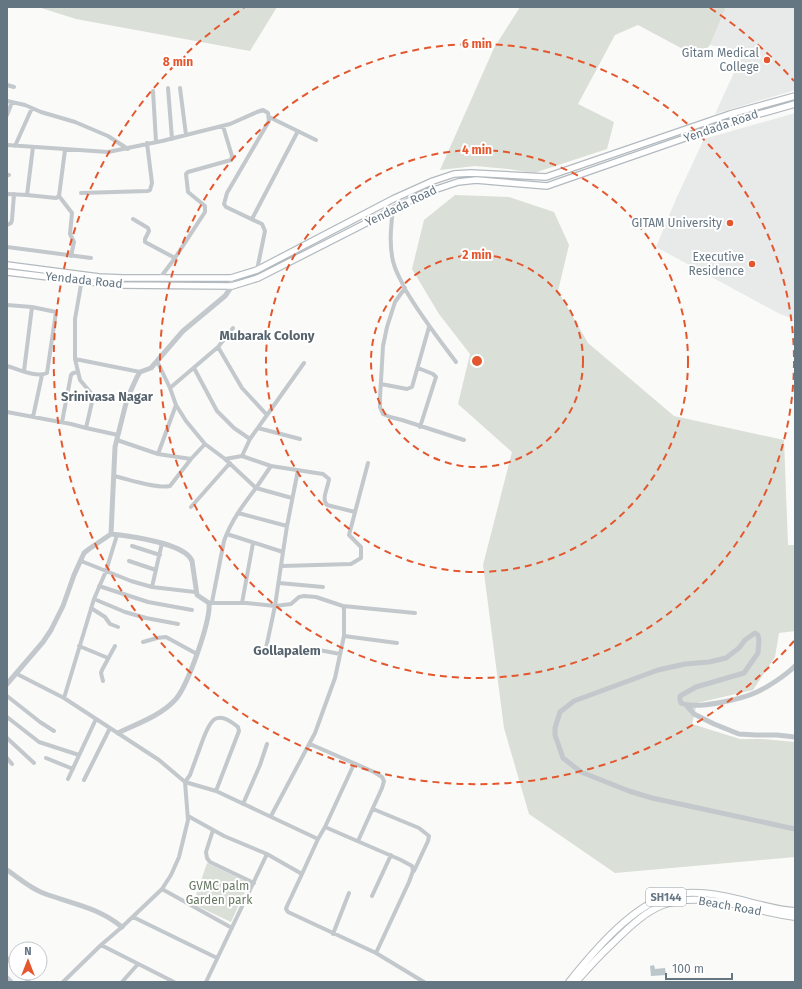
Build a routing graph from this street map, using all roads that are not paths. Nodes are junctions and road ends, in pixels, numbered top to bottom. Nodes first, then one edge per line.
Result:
1 (7, 84) edge
2 (14, 87) dead end
3 (168, 88) dead end
4 (180, 88) dead end
5 (153, 91) dead end
6 (795, 96) edge
7 (7, 100) edge
8 (12, 102) junction
9 (795, 104) edge
10 (32, 108) junction
11 (7, 115) edge
12 (269, 117) junction
13 (223, 126) junction
14 (298, 131) junction
15 (186, 135) junction
16 (172, 139) junction
17 (316, 140) dead end
18 (156, 142) junction
19 (147, 143) junction
20 (7, 145) edge
21 (15, 146) junction
22 (33, 147) junction
23 (128, 149) junction
24 (65, 150) junction
25 (81, 192) dead end
26 (7, 194) edge
27 (14, 194) junction
28 (27, 195) junction
29 (59, 196) junction
30 (393, 209) junction
31 (133, 219) dead end
32 (252, 220) junction
33 (7, 224) edge
34 (7, 247) edge
35 (71, 256) junction
36 (91, 258) dead end
37 (175, 258) junction
38 (7, 265) edge
39 (257, 270) junction
40 (7, 272) edge
41 (83, 274) junction
42 (160, 278) junction
43 (231, 278) junction
44 (82, 281) junction
45 (232, 286) junction
46 (405, 288) junction
47 (7, 305) edge
48 (32, 307) junction
49 (429, 327) junction
50 (233, 328) dead end
51 (218, 347) junction
52 (75, 359) junction
53 (157, 362) junction
54 (456, 362) dead end
55 (304, 363) dead end
56 (7, 366) edge
57 (194, 368) junction
58 (418, 368) junction
59 (24, 371) junction
60 (78, 372) junction
61 (140, 372) junction
62 (42, 375) junction
63 (381, 384) junction
64 (170, 388) junction
65 (176, 405) junction
66 (7, 412) edge
67 (267, 415) junction
68 (33, 417) junction
69 (62, 422) junction
70 (420, 427) junction
71 (86, 428) junction
72 (258, 428) junction
73 (117, 438) junction
74 (250, 439) junction
75 (300, 439) dead end
76 (464, 440) dead end
77 (205, 444) junction
78 (158, 454) junction
79 (242, 456) junction
80 (191, 459) junction
81 (225, 459) junction
82 (230, 463) junction
83 (368, 463) dead end
84 (271, 466) junction
85 (298, 470) junction
86 (114, 476) junction
87 (256, 488) junction
88 (292, 498) junction
89 (191, 507) dead end
90 (355, 512) junction
91 (238, 513) junction
92 (286, 526) junction
93 (111, 534) junction
94 (226, 534) junction
95 (117, 535) junction
96 (162, 543) junction
97 (253, 543) junction
98 (132, 546) dead end
99 (283, 552) junction
100 (160, 555) junction
101 (81, 560) junction
102 (129, 560) dead end
103 (282, 566) junction
104 (156, 570) junction
105 (106, 571) junction
106 (279, 583) junction
107 (99, 586) junction
108 (152, 587) junction
109 (323, 587) dead end
110 (195, 592) junction
111 (94, 599) junction
112 (210, 602) junction
113 (242, 603) junction
114 (275, 606) junction
115 (343, 606) junction
116 (91, 608) junction
117 (192, 610) dead end
118 (415, 613) dead end
119 (178, 624) dead end
120 (118, 627) dead end
121 (344, 636) junction
122 (143, 642) dead end
123 (397, 643) dead end
124 (79, 646) junction
125 (115, 646) dead end
126 (283, 650) dead end
127 (265, 653) dead end
128 (197, 654) junction
129 (340, 654) junction
130 (108, 658) junction
131 (795, 666) edge
132 (17, 674) junction
133 (103, 681) dead end
134 (7, 684) edge
135 (7, 696) edge
136 (64, 698) junction
137 (687, 706) junction
138 (7, 717) edge
139 (96, 720) junction
140 (110, 728) junction
141 (54, 731) dead end
142 (118, 733) junction
143 (795, 737) edge
144 (7, 738) edge
145 (267, 744) dead end
146 (310, 744) junction
147 (80, 755) junction
148 (7, 758) edge
149 (46, 758) dead end
150 (34, 763) dead end
151 (12, 764) dead end
152 (354, 764) junction
153 (73, 769) junction
154 (68, 779) dead end
155 (84, 780) dead end
156 (186, 782) junction
157 (216, 791) junction
158 (243, 804) junction
159 (373, 809) junction
160 (188, 816) junction
161 (271, 816) junction
162 (325, 827) junction
163 (795, 829) edge
164 (213, 830) junction
165 (318, 839) junction
166 (358, 841) junction
167 (267, 854) junction
168 (391, 855) junction
169 (7, 870) edge
170 (302, 874) junction
171 (412, 874) junction
172 (254, 883) junction
173 (162, 889) junction
174 (349, 893) dead end
175 (372, 896) dead end
176 (752, 905) junction
177 (795, 911) edge
178 (134, 917) junction
179 (795, 917) edge
180 (122, 927) junction
181 (232, 928) junction
182 (333, 934) junction
183 (101, 945) junction
184 (376, 953) junction
185 (217, 958) junction
186 (138, 964) junction
187 (7, 978) edge
188 (11, 982) edge
189 (63, 982) edge
190 (122, 982) edge
191 (174, 982) edge
192 (206, 982) edge
193 (424, 982) edge
194 (569, 982) edge
195 (576, 982) edge

1 - 2 street
3 - 16 street
4 - 15 street
5 - 18 street
6 - 39 main road, Yendada Road
7 - 8 street
8 - 10 street
8 - 11 street
9 - 30 main road, Yendada Road
10 - 21 street
10 - 23 street
12 - 13 street
12 - 14 street
12 - 32 street
13 - 15 street
13 - 37 street
14 - 17 street
14 - 32 street
15 - 16 street
16 - 18 street
18 - 19 street
19 - 23 street
19 - 25 street
20 - 21 street
21 - 22 street
22 - 24 street
22 - 28 street
23 - 24 street
24 - 29 street
26 - 27 street
27 - 28 street
27 - 33 street
28 - 29 street
29 - 35 street
30 - 45 main road, Yendada Road
30 - 46 street
31 - 37 street
32 - 39 street
34 - 35 street
35 - 36 street
37 - 42 street
38 - 41 main road, Yendada Road
39 - 43 main road, Yendada Road
40 - 44 main road, Yendada Road
41 - 42 main road, Yendada Road
41 - 44 street
42 - 43 main road, Yendada Road
43 - 45 street
44 - 45 main road, Yendada Road
44 - 52 street
45 - 53 street
46 - 49 street
46 - 63 street
47 - 48 street
48 - 59 street
48 - 62 street
49 - 54 street
49 - 58 street
50 - 51 street
51 - 57 street
51 - 67 street
52 - 60 street
52 - 61 street
53 - 61 street
53 - 64 street
55 - 67 street
56 - 59 street
57 - 64 street
57 - 74 street
58 - 63 street
58 - 70 street
59 - 62 street
60 - 69 street
60 - 71 street
61 - 73 street
62 - 68 street
63 - 70 street
64 - 65 street
65 - 77 street
65 - 78 street
66 - 68 street
67 - 72 street
68 - 69 street
69 - 71 street
70 - 76 street
71 - 73 street
72 - 74 street
72 - 75 street
73 - 78 street
73 - 86 street
74 - 79 street
77 - 80 street
77 - 81 street
78 - 80 street
79 - 81 street
79 - 84 street
80 - 86 street
81 - 82 street
82 - 87 street
82 - 89 street
83 - 90 street
84 - 85 street
84 - 87 street
85 - 88 street
85 - 90 street
86 - 93 street
87 - 88 street
87 - 91 street
88 - 92 street
90 - 103 street
91 - 92 street
91 - 94 street
92 - 99 street
93 - 95 street
93 - 101 street
94 - 97 street
94 - 112 street
95 - 96 street
95 - 105 street
96 - 100 street
96 - 110 street
97 - 99 street
97 - 113 street
98 - 100 street
99 - 103 street
100 - 104 street
101 - 105 street
101 - 132 street
102 - 104 street
103 - 106 street
104 - 108 street
105 - 107 street
105 - 108 street
106 - 109 street
106 - 114 street
107 - 111 street
107 - 117 street
108 - 110 street
110 - 112 street
111 - 116 street
111 - 119 street
112 - 113 street
112 - 128 street
113 - 114 street
114 - 115 street
114 - 127 street
115 - 118 street
115 - 121 street
116 - 120 street
116 - 124 street
121 - 123 street
121 - 129 street
122 - 128 street
124 - 130 street
124 - 136 street
125 - 130 street
126 - 129 street
128 - 142 street
129 - 146 street
130 - 133 street
131 - 137 street
132 - 134 street
132 - 136 street
135 - 141 street
136 - 139 street
137 - 143 street
137 - 163 street
138 - 147 street
139 - 140 street
139 - 147 street
140 - 142 street
140 - 155 street
142 - 156 street
144 - 150 street
145 - 158 street
146 - 152 street
146 - 161 street
147 - 153 street
148 - 151 street
149 - 153 street
152 - 159 street
152 - 162 street
153 - 154 street
156 - 157 street
156 - 157 street
156 - 160 street
157 - 158 street
158 - 161 street
159 - 166 street
159 - 171 street
160 - 164 street
160 - 173 street
161 - 165 street
162 - 165 street
162 - 166 street
164 - 167 street
164 - 172 street
165 - 170 street
166 - 168 street
167 - 170 street
167 - 172 street
168 - 171 street
168 - 175 street
169 - 180 street
170 - 182 street
171 - 184 street
172 - 181 street
173 - 178 street
173 - 181 street
174 - 182 street
176 - 177 main road, SH144
176 - 179 main road, Beach Road / SH144
176 - 194 main road, SH144
176 - 195 main road, Beach Road / SH144
178 - 180 street
178 - 185 street
180 - 183 street
181 - 185 street
182 - 184 street
183 - 186 street
183 - 189 street
184 - 193 street
185 - 192 street
186 - 190 street
186 - 191 street
187 - 188 street

